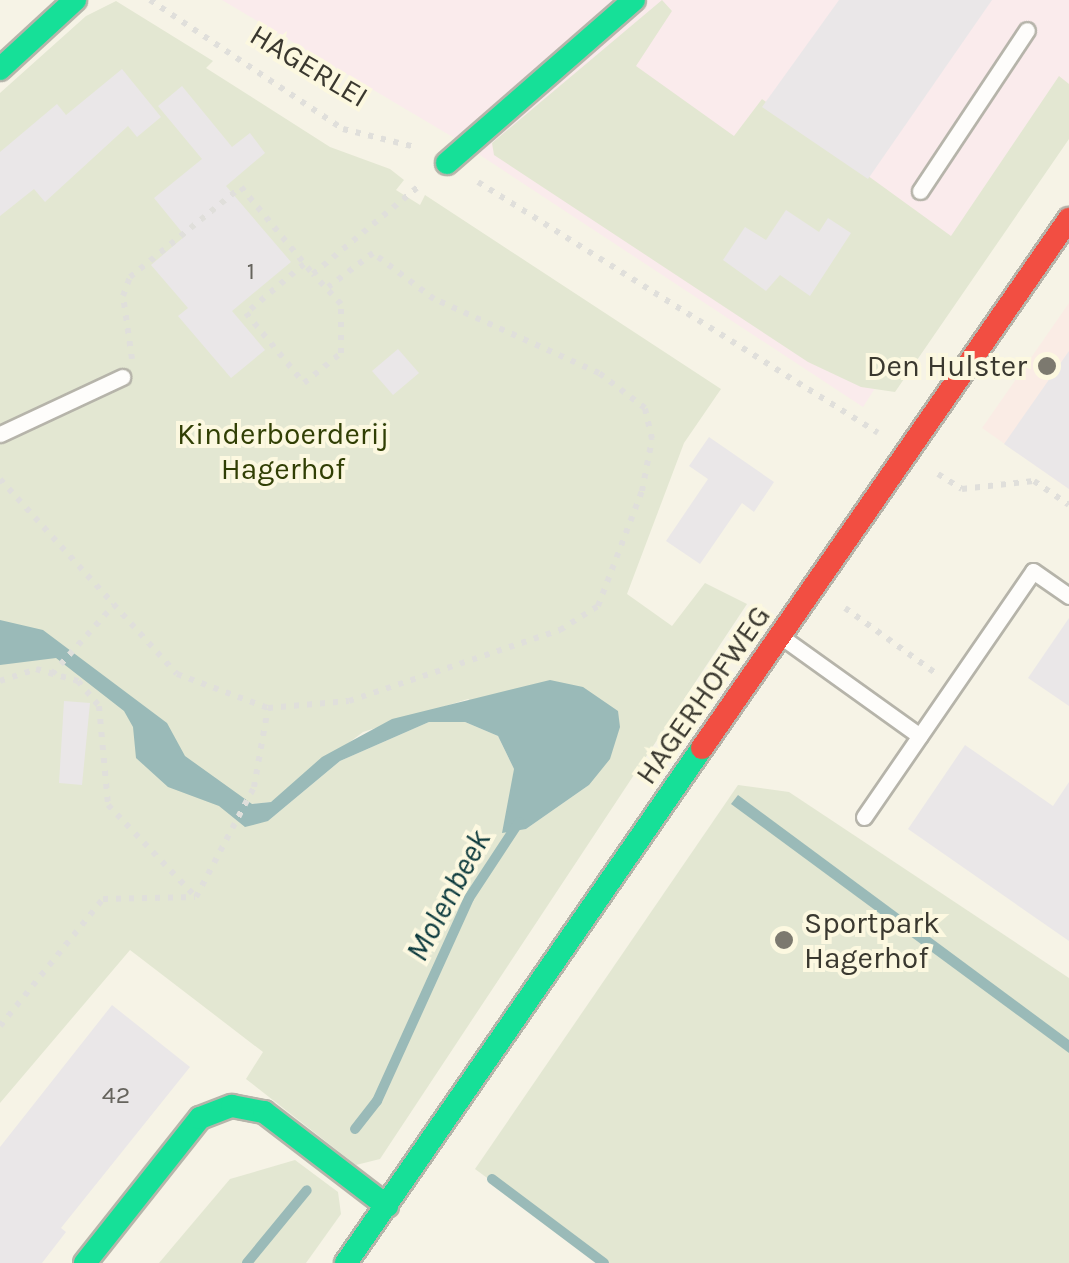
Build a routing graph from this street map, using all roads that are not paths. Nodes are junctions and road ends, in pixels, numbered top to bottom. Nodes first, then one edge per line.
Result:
1 (75, 0) edge
2 (634, 0) edge
3 (1027, 30) dead end
4 (0, 69) edge
5 (447, 163) road end
6 (920, 191) dead end
7 (1069, 218) edge
8 (122, 377) road end
9 (0, 434) edge
10 (1069, 596) edge
11 (780, 636) junction
12 (920, 736) junction
13 (864, 817) dead end
14 (387, 1206) junction
15 (85, 1263) edge
16 (346, 1263) edge

1 - 4 street
2 - 5 street
3 - 6 lane
7 - 11 street, HAGERHOFWEG
8 - 9 lane
10 - 12 lane
11 - 12 lane
11 - 14 street, HAGERHOFWEG
12 - 13 lane
14 - 15 street
14 - 16 street, HAGERHOFWEG

